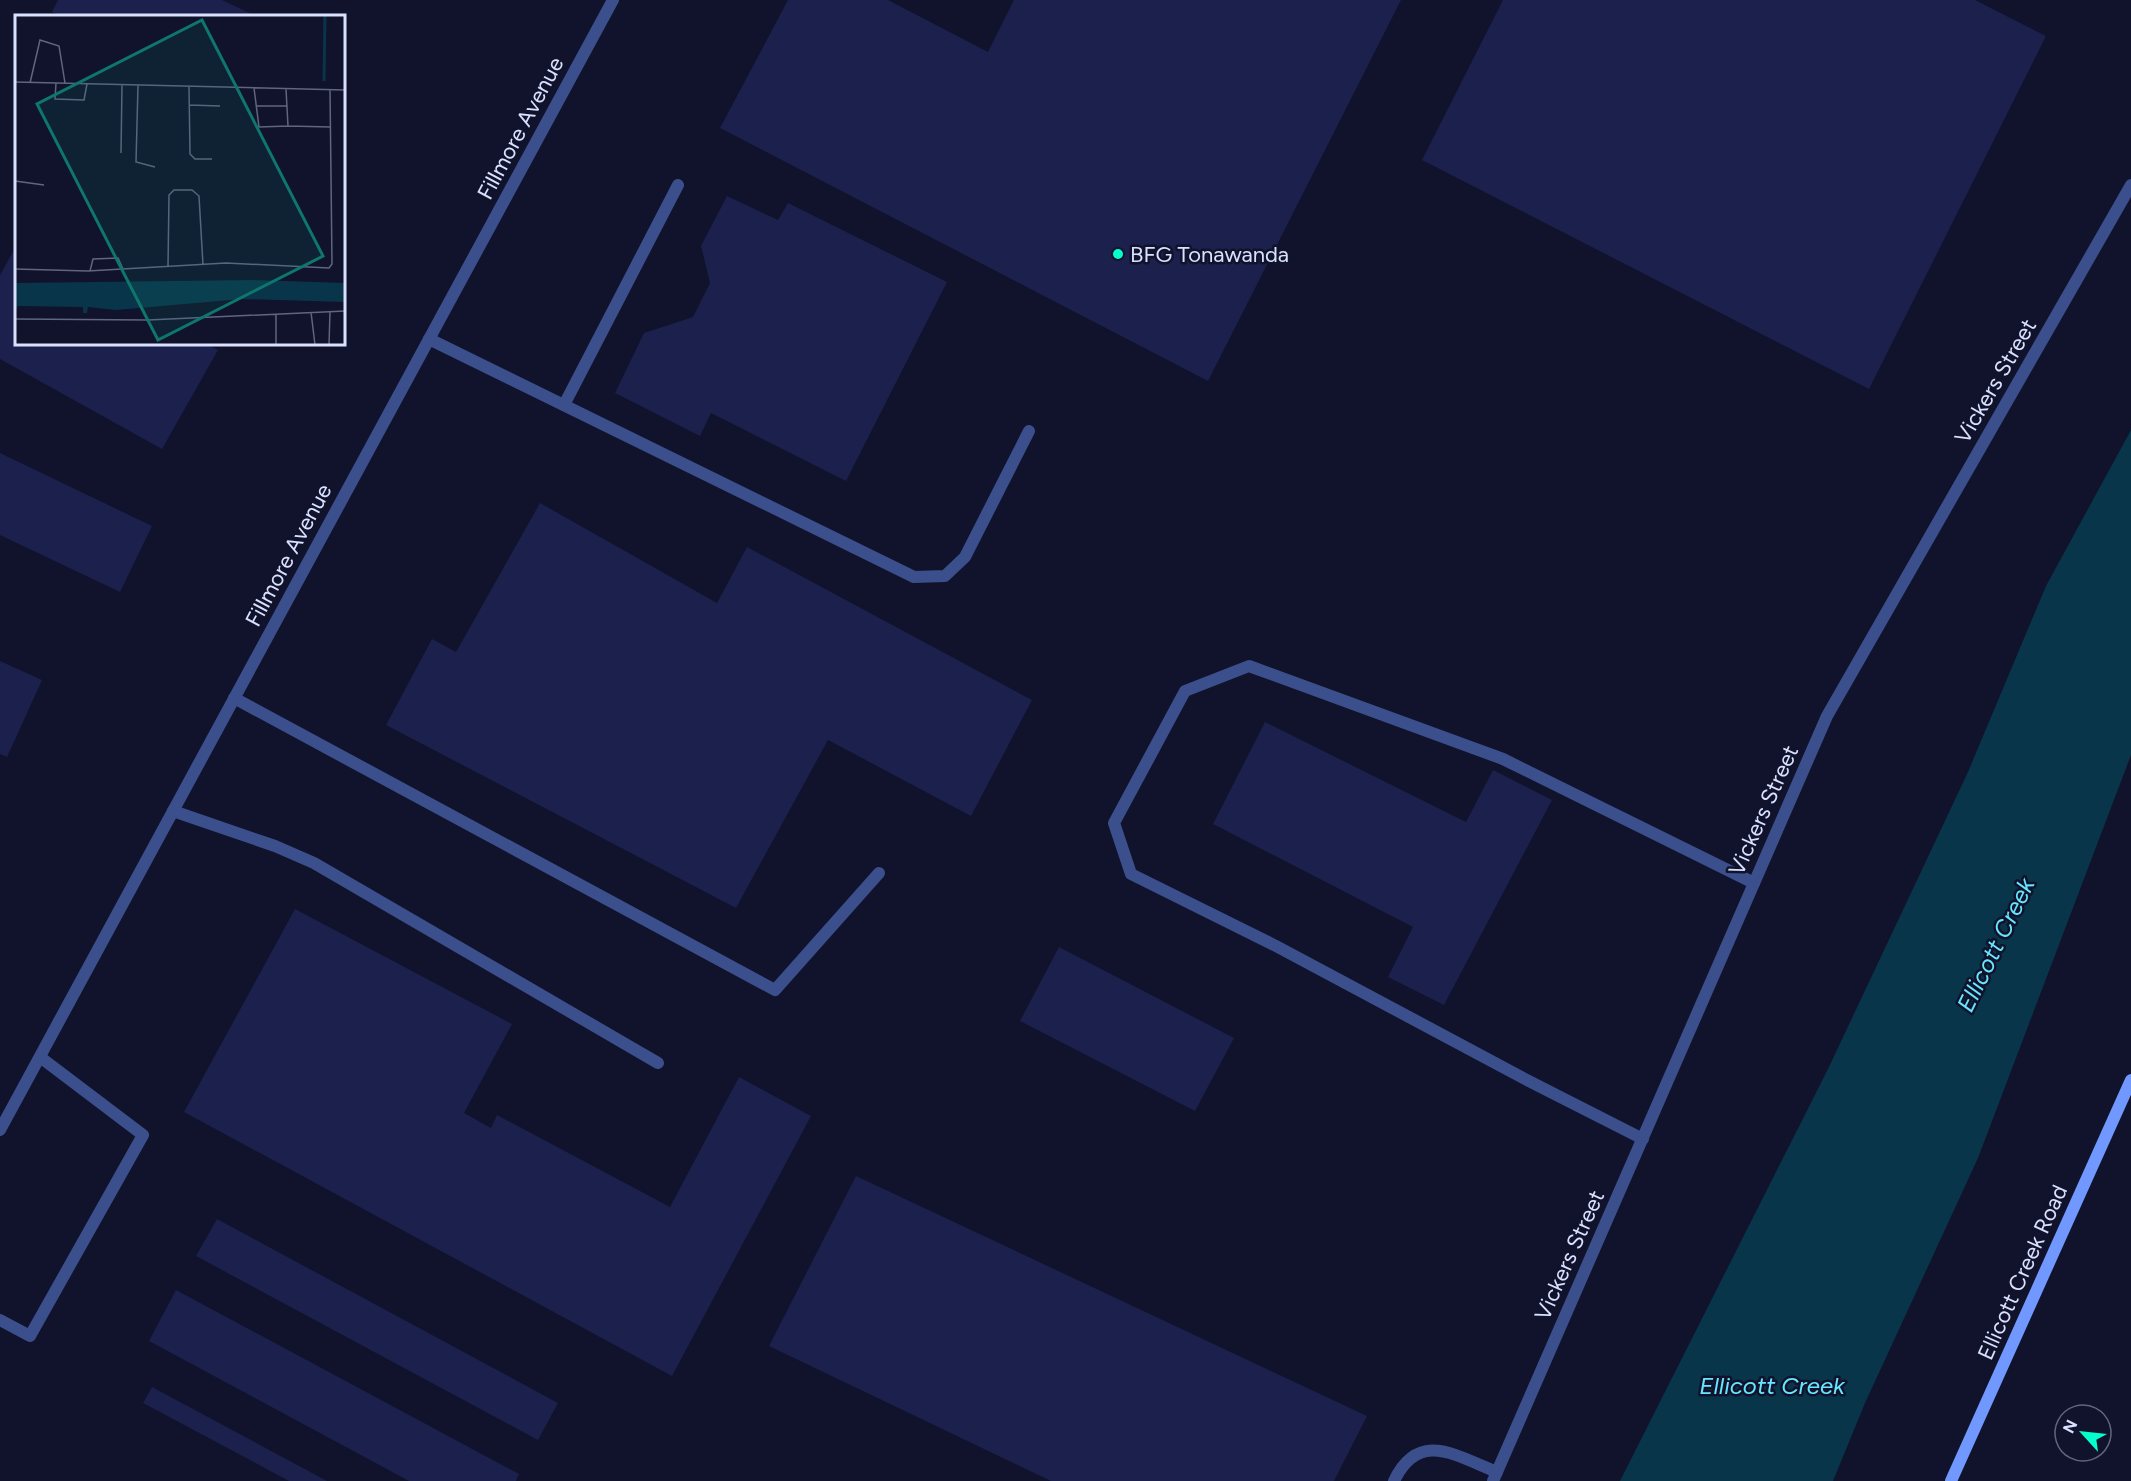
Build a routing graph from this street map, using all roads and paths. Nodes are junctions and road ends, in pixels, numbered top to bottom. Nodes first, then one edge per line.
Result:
1 (613, 0) edge
2 (678, 184) dead end
3 (2131, 185) edge
4 (429, 339) junction
5 (564, 405) junction
6 (1029, 431) dead end
7 (234, 698) junction
8 (173, 811) junction
9 (879, 873) dead end
10 (1754, 882) junction
11 (40, 1057) junction
12 (658, 1062) dead end
13 (2131, 1080) edge
14 (0, 1130) edge
15 (1643, 1139) junction
16 (0, 1320) edge
17 (1495, 1476) edge
18 (1394, 1481) edge
19 (1951, 1481) edge

1 - 4 street, Fillmore Avenue
2 - 5 street
3 - 10 street, Vickers Street
4 - 5 street
4 - 7 street, Fillmore Avenue
5 - 6 street
7 - 8 street, Fillmore Avenue
7 - 9 street
8 - 11 street, Fillmore Avenue
8 - 12 street
10 - 15 street, Vickers Street
10 - 15 street
11 - 14 street, Fillmore Avenue
11 - 16 street
13 - 19 street, Ellicott Creek Road
15 - 17 street, Vickers Street
17 - 18 street

